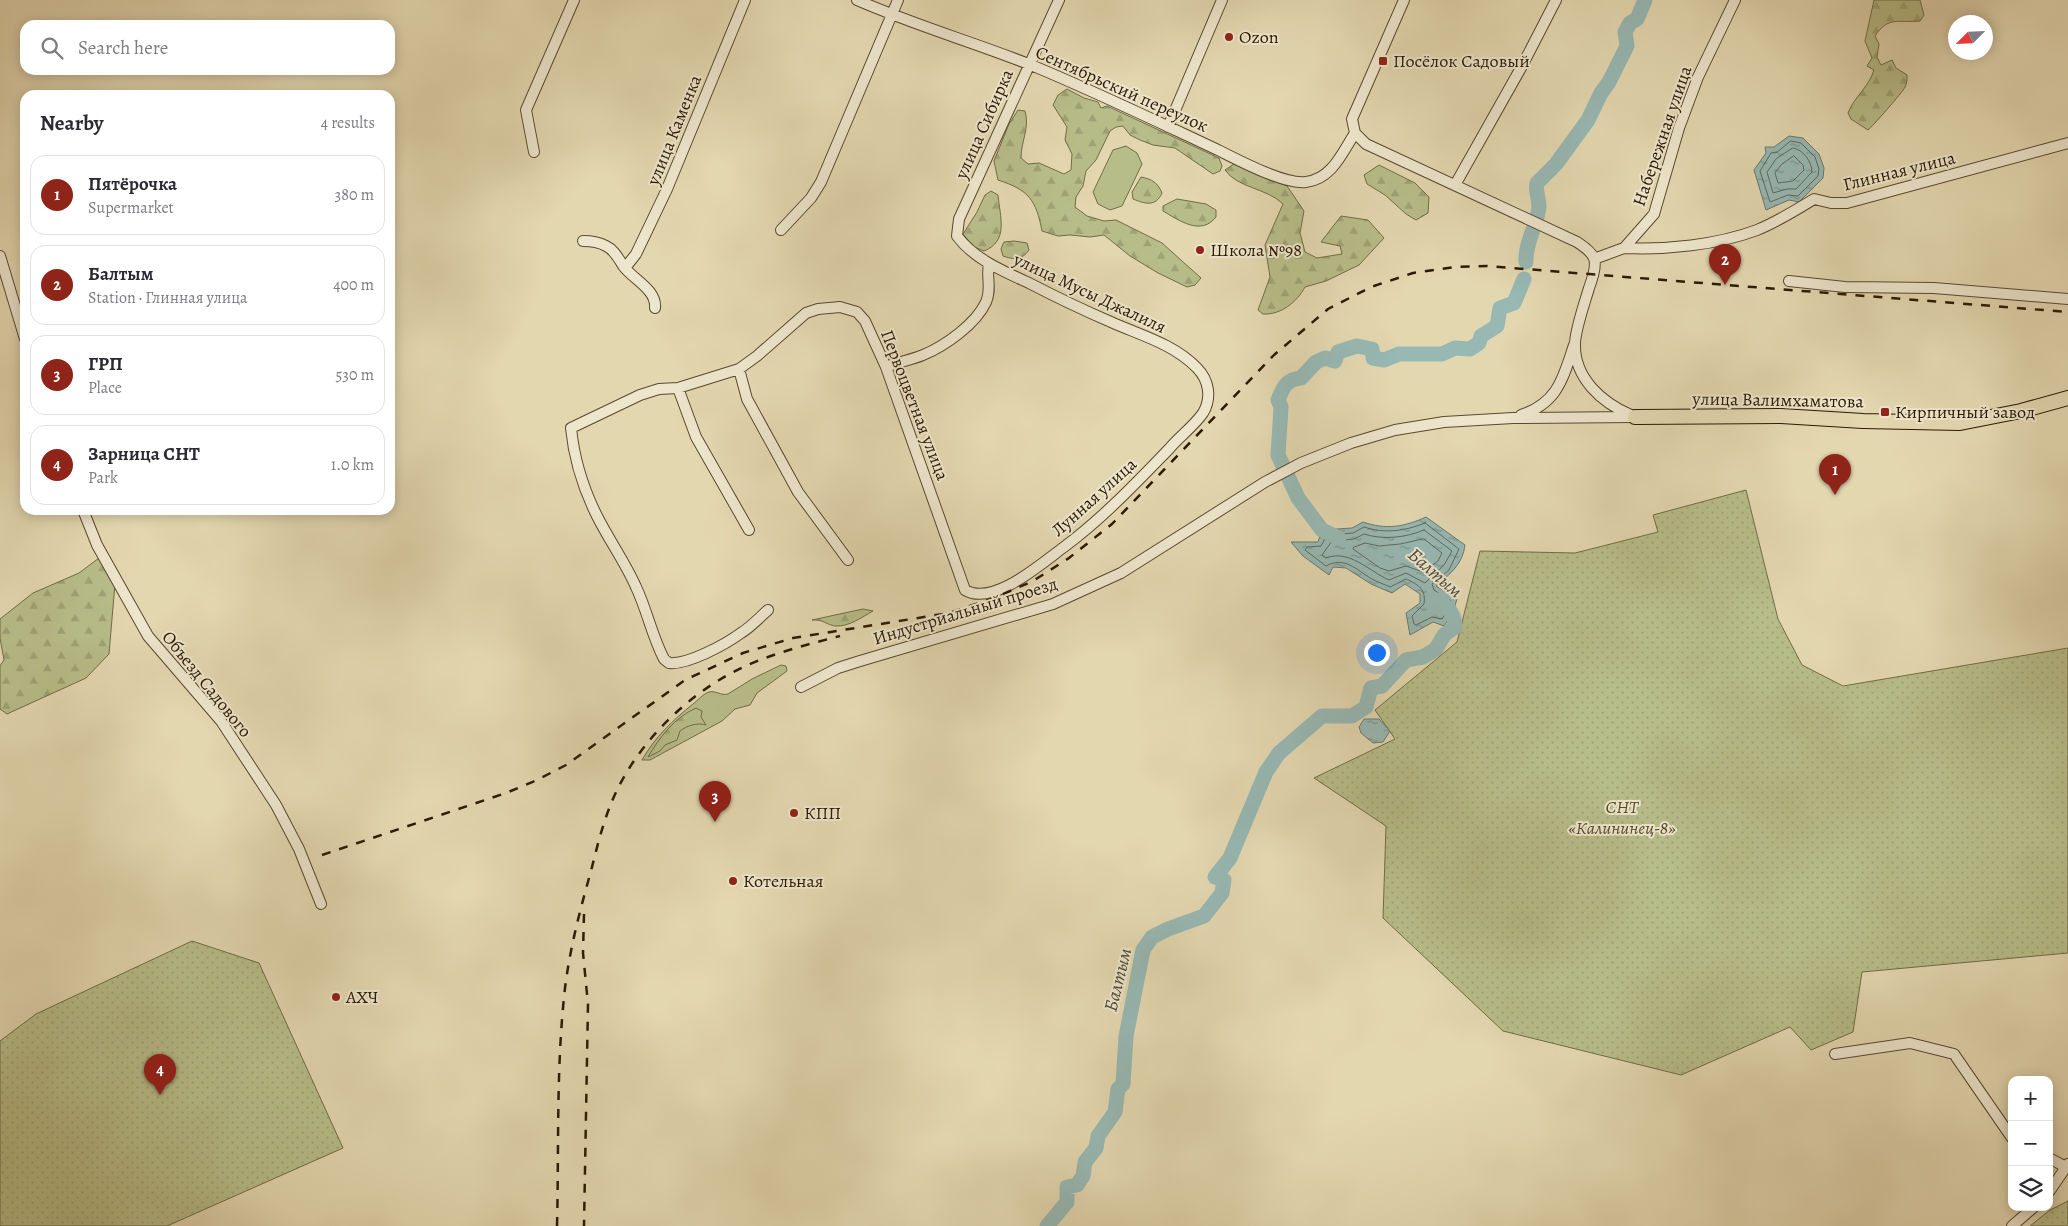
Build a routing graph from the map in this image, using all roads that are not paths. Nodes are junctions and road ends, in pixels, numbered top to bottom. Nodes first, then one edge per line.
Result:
1 (574, 0) edge
2 (746, 0) edge
3 (857, 0) edge
4 (898, 0) edge
5 (1059, 0) edge
6 (1222, 0) edge
7 (1404, 0) edge
8 (1556, 0) edge
9 (1735, 0) edge
10 (892, 16) junction
11 (1029, 64) junction
12 (1168, 127) junction
13 (1355, 133) junction
14 (2068, 144) edge
15 (534, 152) dead end
16 (1455, 185) junction
17 (781, 230) dead end
18 (957, 236) joint
19 (583, 240) dead end
20 (1624, 248) junction
21 (0, 256) edge
22 (1594, 259) junction
23 (989, 264) junction
24 (625, 268) junction
25 (1789, 281) dead end
26 (2068, 298) edge
27 (655, 308) dead end
28 (20, 322) edge
29 (1574, 343) junction
30 (886, 367) junction
31 (739, 369) junction
32 (1207, 382) joint
33 (678, 388) junction
34 (2068, 398) edge
35 (1635, 417) junction
36 (1513, 418) junction
37 (85, 515) edge
38 (749, 530) dead end
39 (848, 560) dead end
40 (965, 590) joint
41 (768, 610) dead end
42 (801, 687) dead end
43 (321, 904) dead end
44 (1835, 1054) dead end
45 (2008, 1132) edge
46 (2053, 1160) edge
47 (2067, 1166) edge
48 (2053, 1186) edge
49 (2029, 1211) edge
50 (2012, 1226) edge

1 - 15 street
2 - 24 street, улица Каменка
3 - 10 street, Сентябрьский переулок
4 - 10 street
5 - 11 street, улица Сибирка
6 - 12 street
7 - 13 street
8 - 16 street
9 - 20 street, Набережная улица
10 - 11 street, Сентябрьский переулок
10 - 17 street
11 - 12 street, Сентябрьский переулок
11 - 18 street, улица Сибирка
12 - 13 street, Сентябрьский переулок
13 - 16 street
14 - 20 street, Глинная улица
16 - 22 street
18 - 23 street, улица Мусы Джалиля
19 - 24 street
20 - 22 street, Набережная улица
21 - 28 street
22 - 29 street
23 - 30 street
23 - 32 street, улица Мусы Джалиля
24 - 27 street
25 - 26 street
29 - 35 street
29 - 36 street
30 - 31 street, Первоцветная улица
30 - 40 street, Первоцветная улица
31 - 33 street, Первоцветная улица
31 - 39 street
32 - 40 street, Лунная улица
33 - 38 street
33 - 41 street, Первоцветная улица
34 - 35 main road, улица Валимхаматова
35 - 36 street, Индустриальный проезд
36 - 42 street, Индустриальный проезд
37 - 43 street, Объезд Садового
44 - 45 street
46 - 47 street
47 - 48 street
49 - 50 street

